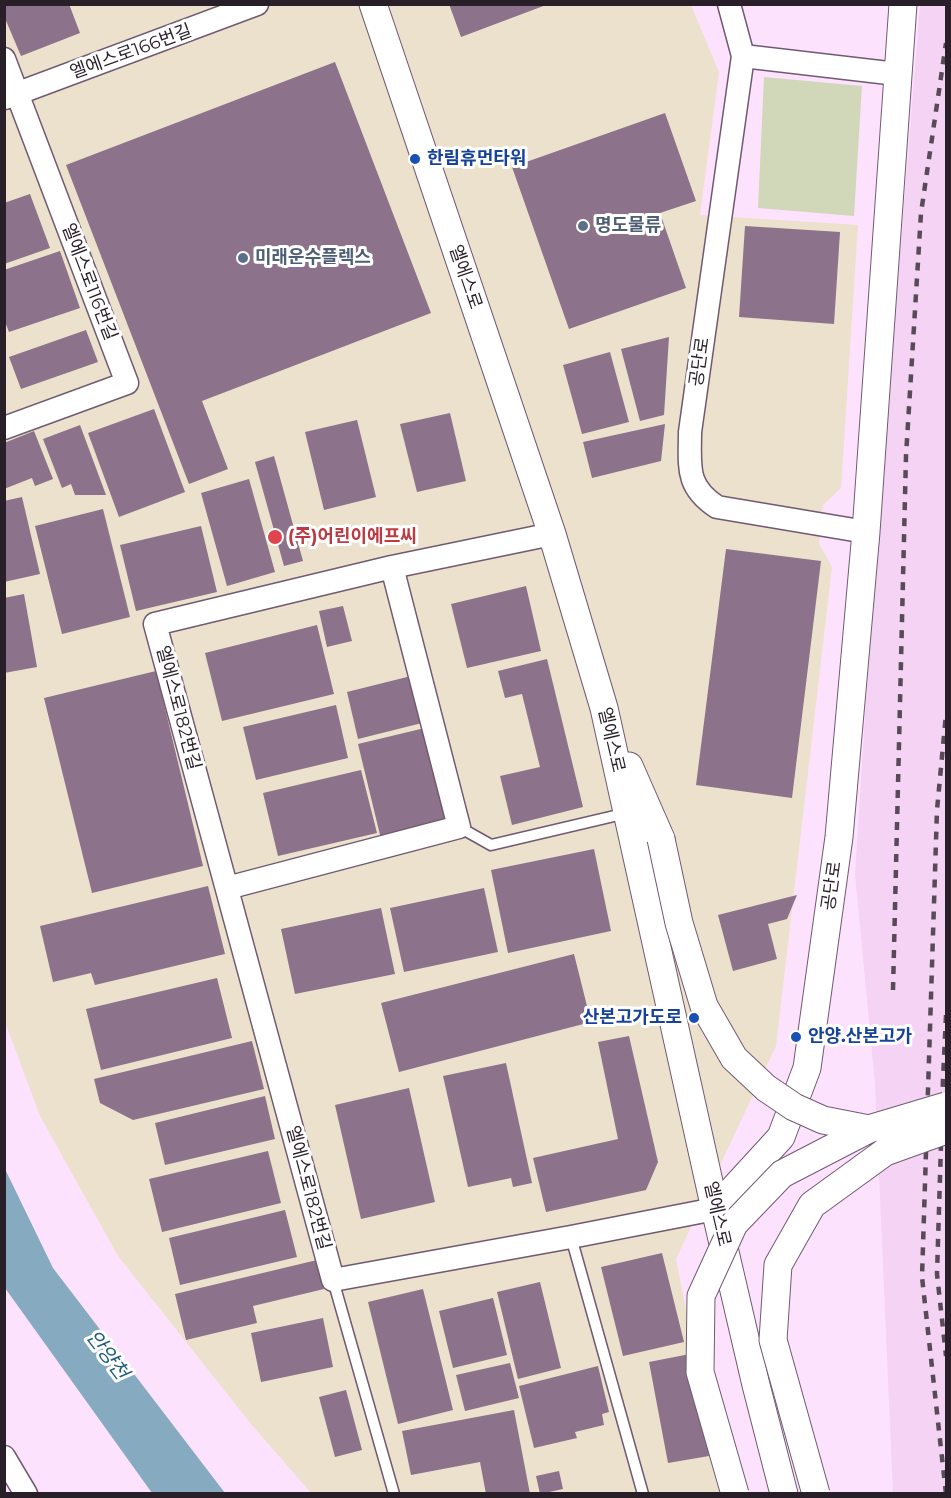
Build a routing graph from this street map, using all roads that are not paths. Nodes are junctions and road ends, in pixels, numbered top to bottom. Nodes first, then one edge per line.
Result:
1 (257, 4) edge
2 (373, 4) edge
3 (729, 4) edge
4 (903, 4) edge
5 (743, 57) junction
6 (4, 59) edge
7 (897, 74) junction
8 (11, 96) edge
9 (4, 428) edge
10 (866, 532) junction
11 (552, 534) junction
12 (392, 567) junction
13 (604, 708) junction
14 (627, 813) junction
15 (459, 827) junction
16 (227, 888) junction
17 (946, 1106) edge
18 (869, 1129) junction
19 (946, 1130) edge
20 (715, 1209) junction
21 (571, 1238) junction
22 (333, 1280) junction
23 (4, 1457) edge
24 (26, 1494) edge
25 (394, 1494) edge
26 (643, 1494) edge
27 (735, 1494) edge
28 (784, 1494) edge
29 (816, 1494) edge

1 - 8 street, 엘에스로166번길
2 - 11 street, 엘에스로
3 - 5 street
4 - 7 street, 공단로
5 - 7 street
5 - 10 street, 공단로
6 - 8 street, 엘에스로116번길
7 - 10 street, 공단로
8 - 9 street, 엘에스로116번길
10 - 20 street, 공단로
11 - 12 street, 엘에스로182번길
11 - 13 street, 엘에스로
12 - 15 street
12 - 16 street, 엘에스로182번길
13 - 14 street, 엘에스로
13 - 18 street, bridge
14 - 15 lane
14 - 20 street, 엘에스로
15 - 16 street
16 - 22 street, 엘에스로182번길
17 - 18 street, bridge
18 - 27 street, bridge
19 - 29 street, bridge
20 - 21 street
20 - 28 street, 엘에스로
21 - 22 street
21 - 26 lane
22 - 25 lane, 엘에스로182번길
23 - 24 street

